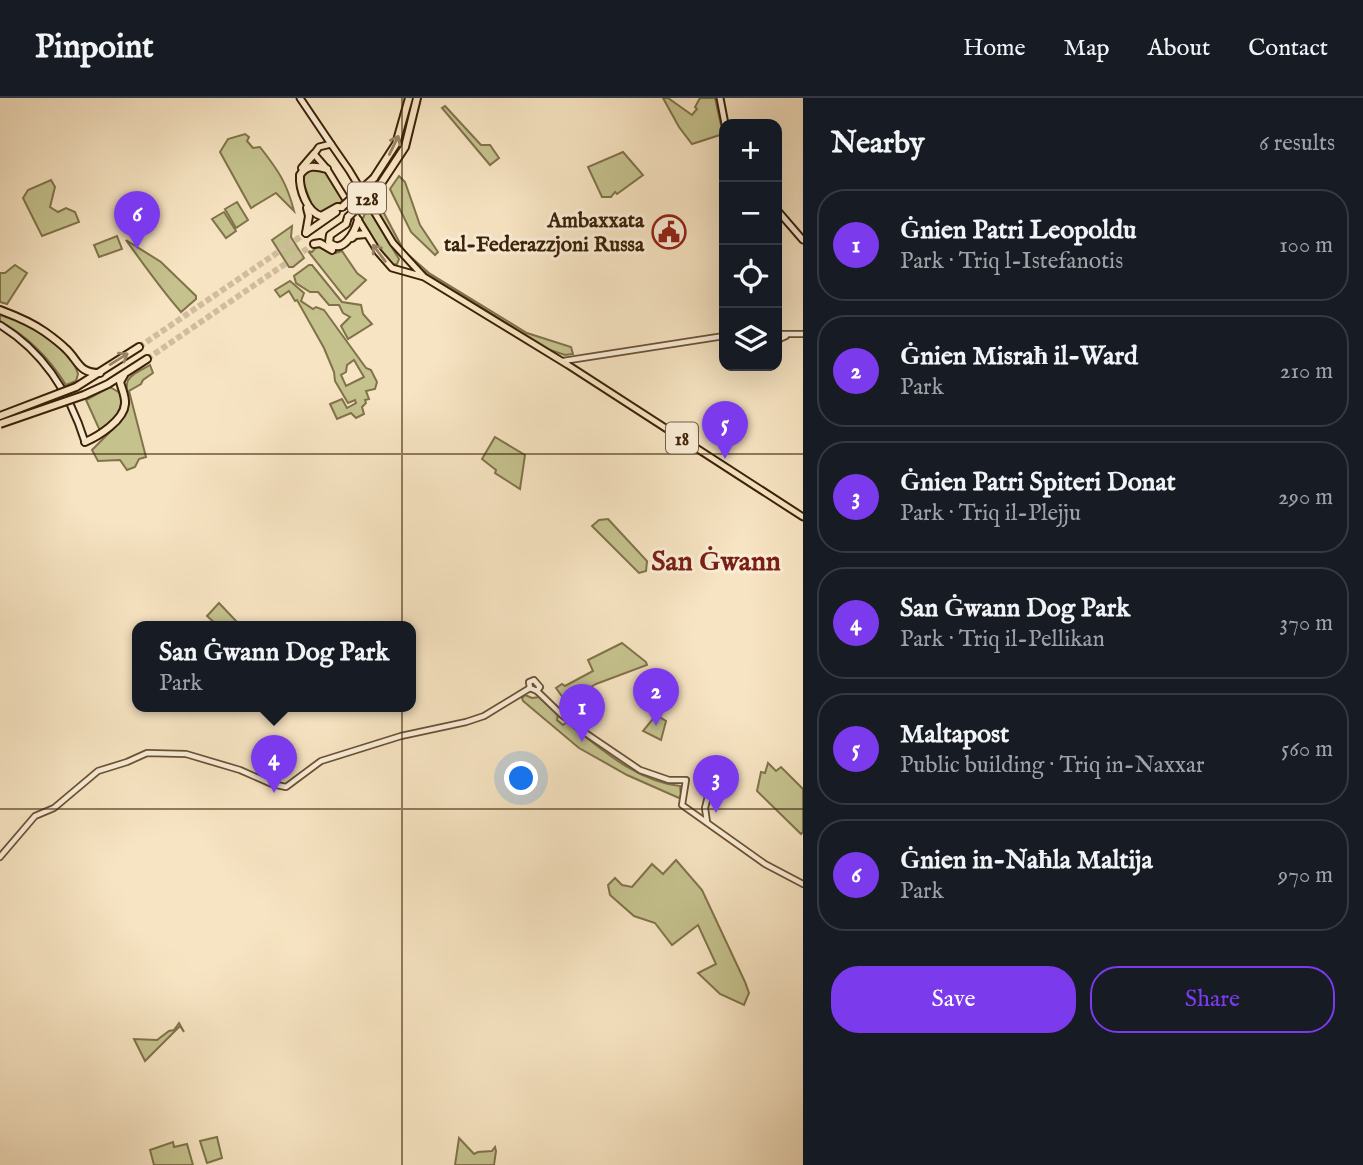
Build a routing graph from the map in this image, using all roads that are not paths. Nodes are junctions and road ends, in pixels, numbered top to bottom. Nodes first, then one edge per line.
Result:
1 (300, 98) edge
2 (409, 98) edge
3 (417, 98) edge
4 (720, 98) edge
5 (724, 119) edge
6 (321, 131) junction
7 (331, 145) junction
8 (318, 147) junction
9 (314, 154) junction
10 (327, 169) junction
11 (342, 207) junction
12 (782, 215) edge
13 (348, 217) junction
14 (358, 220) junction
15 (366, 234) junction
16 (803, 240) edge
17 (400, 253) junction
18 (395, 268) junction
19 (424, 276) junction
20 (0, 310) edge
21 (0, 326) edge
22 (803, 334) edge
23 (782, 335) edge
24 (786, 335) junction
25 (719, 337) edge
26 (782, 337) edge
27 (139, 347) tunnel mouth
28 (147, 359) tunnel mouth
29 (559, 361) junction
30 (79, 366) junction
31 (100, 373) junction
32 (124, 375) junction
33 (108, 384) junction
34 (76, 387) junction
35 (123, 395) junction
36 (0, 416) edge
37 (0, 424) edge
38 (85, 442) joint
39 (803, 517) edge
40 (530, 688) junction
41 (537, 691) junction
42 (713, 776) dead end
43 (705, 808) junction
44 (696, 814) junction
45 (707, 822) junction
46 (0, 857) edge
47 (803, 884) edge

1 - 6 main road, 128
11 -> 2 highway, bridge
3 - 13 highway, bridge
4 - 5 main road
6 - 7 main road, 128
6 - 8 main road
7 - 8 main road
7 - 17 main road, 128
8 - 9 main road
9 - 10 main road, 128
9 - 11 highway
10 - 11 highway
10 - 14 main road, 128
12 - 16 main road
13 - 14 highway
13 - 15 highway
14 - 15 main road, 128
18 -> 15 main road, 128
17 - 18 main road
17 - 19 main road, 128
18 - 19 main road
19 - 29 main road, 18
20 - 30 highway
21 - 38 main road
22 - 24 street
23 - 24 street
24 - 26 street
25 - 29 street
31 -> 27 highway
28 - 32 highway
29 - 39 main road, 18
30 - 31 highway
30 - 34 highway
31 - 34 highway
32 - 33 highway
32 - 35 highway
33 - 35 highway
33 - 37 highway, bridge
34 - 36 highway, bridge
35 - 38 highway
40 - 41 street
40 - 41 street
40 - 46 street
41 - 44 street
42 - 43 street
43 - 44 street
43 - 45 street
44 - 45 street
45 - 47 street

